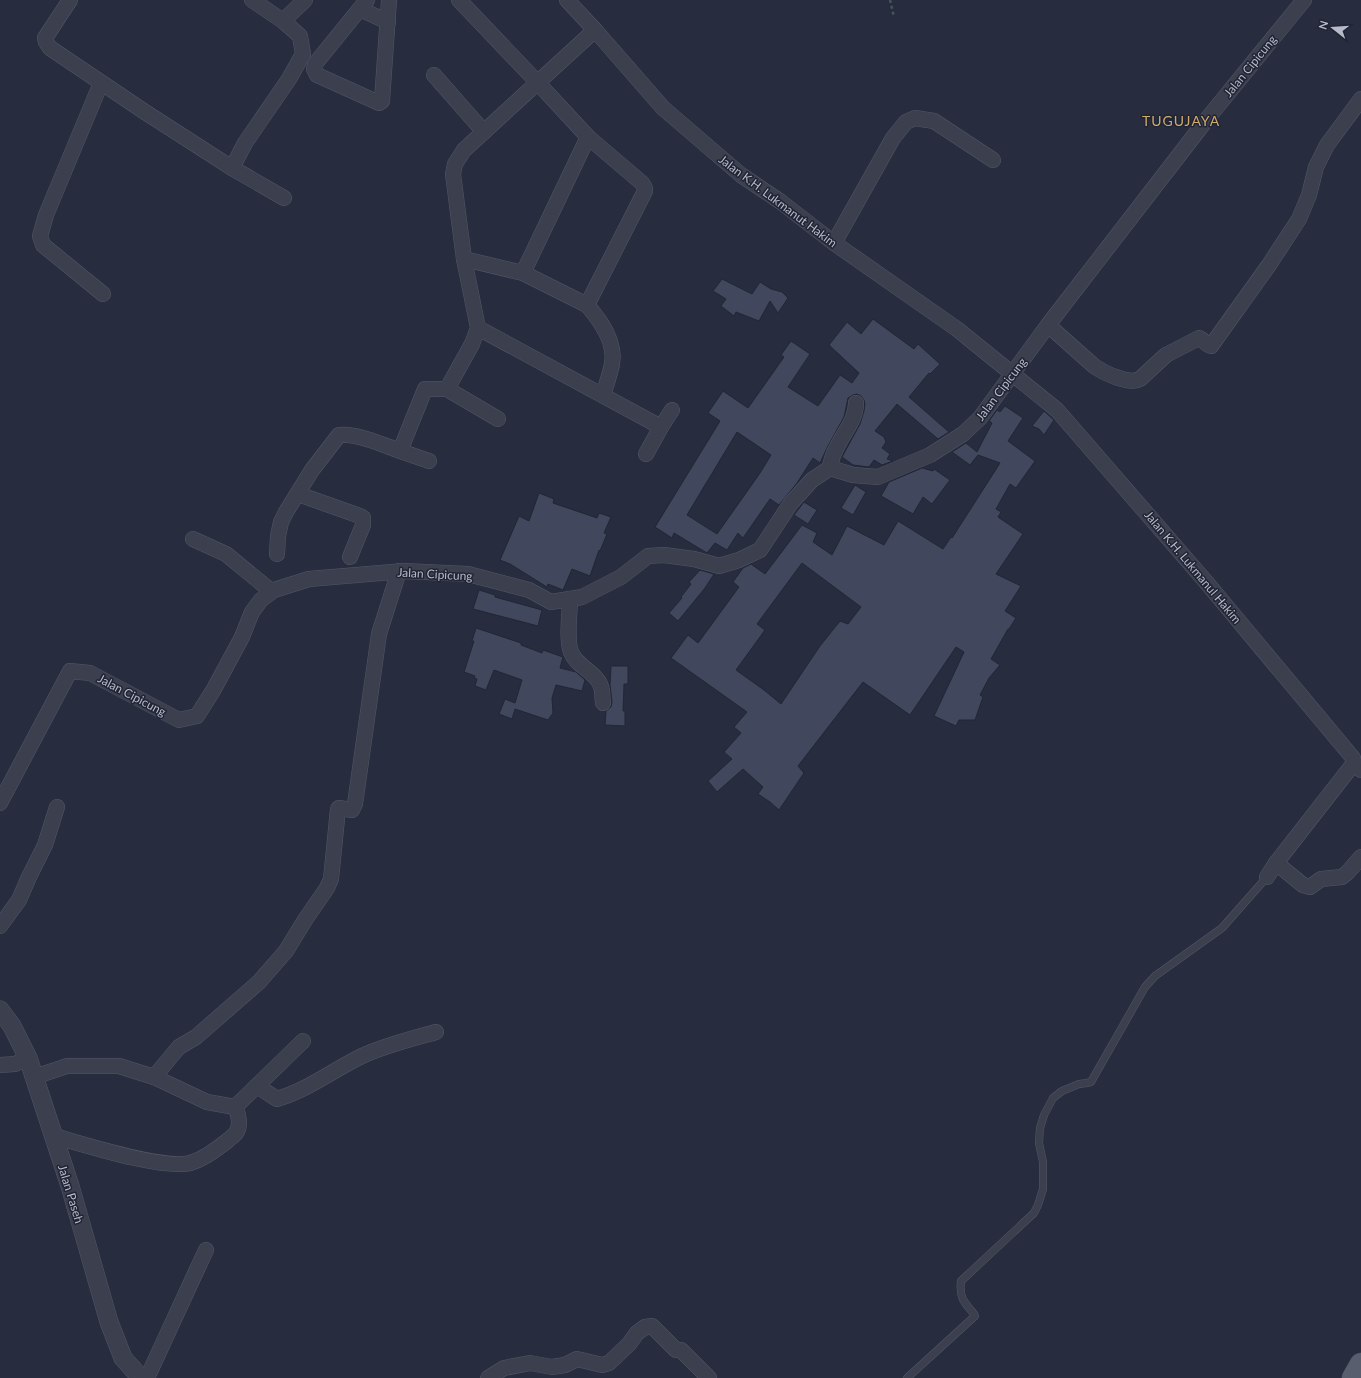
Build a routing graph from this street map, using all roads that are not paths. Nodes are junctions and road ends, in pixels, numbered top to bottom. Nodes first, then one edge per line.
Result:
1 (70, 0) edge
2 (252, 0) edge
3 (305, 0) edge
4 (389, 0) edge
5 (459, 0) edge
6 (1304, 0) edge
7 (571, 4) edge
8 (363, 5) edge
9 (283, 21) junction
10 (388, 22) junction
11 (596, 30) junction
12 (434, 75) dead end
13 (101, 83) junction
14 (538, 83) junction
15 (1361, 99) edge
16 (484, 132) junction
17 (588, 137) junction
18 (993, 160) dead end
19 (232, 168) junction
20 (284, 198) dead end
21 (834, 244) junction
22 (464, 259) junction
23 (523, 273) junction
24 (103, 294) dead end
25 (587, 305) junction
26 (1048, 325) junction
27 (478, 328) junction
28 (1013, 375) junction
29 (447, 389) junction
30 (602, 395) junction
31 (856, 403) dead end
32 (672, 410) dead end
33 (498, 419) dead end
34 (661, 427) junction
35 (400, 451) junction
36 (646, 454) dead end
37 (429, 461) dead end
38 (830, 468) junction
39 (298, 494) junction
40 (193, 539) dead end
41 (277, 554) dead end
42 (350, 557) dead end
43 (400, 571) junction
44 (278, 589) junction
45 (570, 599) junction
46 (603, 702) dead end
47 (1357, 766) edge
48 (0, 803) edge
49 (57, 807) dead end
50 (1361, 856) edge
51 (1276, 863) junction
52 (1267, 877) joint
53 (0, 926) edge
54 (0, 1010) edge
55 (436, 1032) dead end
56 (303, 1041) dead end
57 (28, 1058) junction
58 (0, 1065) edge
59 (34, 1077) junction
60 (154, 1077) junction
61 (257, 1086) junction
62 (235, 1107) junction
63 (54, 1136) junction
64 (206, 1250) dead end
65 (1361, 1364) edge
66 (141, 1378) edge
67 (147, 1378) edge
68 (488, 1378) edge
69 (709, 1378) edge
70 (907, 1378) edge
71 (1353, 1378) edge

1 - 13 street
2 - 9 street
3 - 9 street
4 - 10 street
5 - 14 street
6 - 26 street, Jalan Cipicung
7 - 11 street, Jalan K.H. Lukmanut Hakim
8 - 10 street
8 - 10 street
9 - 19 street
11 - 14 street
11 - 21 street, Jalan K.H. Lukmanut Hakim
12 - 16 street
13 - 19 street
13 - 24 street
14 - 16 street
14 - 17 street
15 - 26 street
16 - 22 street
17 - 23 street
17 - 25 street
18 - 21 street
19 - 20 street
21 - 28 street, Jalan K.H. Lukmanut Hakim
22 - 23 street
22 - 27 street
23 - 25 street
25 - 30 street
26 - 28 street, Jalan Cipicung
27 - 29 street
27 - 30 street
28 - 38 street, Jalan Cipicung
28 - 47 street, Jalan K.H. Lukmanul Hakim
29 - 33 street
29 - 35 street
30 - 34 street
31 - 38 street
32 - 34 street
34 - 36 street
35 - 37 street
35 - 39 street
38 - 45 street, Jalan Cipicung
39 - 41 street
39 - 42 street
40 - 44 street
43 - 44 street, Jalan Cipicung
43 - 45 street, Jalan Cipicung
43 - 60 street
44 - 48 street, Jalan Cipicung
45 - 46 street
47 - 51 street
49 - 53 street
50 - 51 street
51 - 52 street
52 - 70 lane
54 - 57 street, Jalan Paseh
55 - 61 street
56 - 61 street
57 - 58 street
57 - 59 street, Jalan Paseh
59 - 60 street
59 - 63 street, Jalan Paseh
60 - 62 street
61 - 62 street
62 - 63 street
63 - 66 street, Jalan Paseh
64 - 67 street
65 - 71 main road
68 - 69 street

